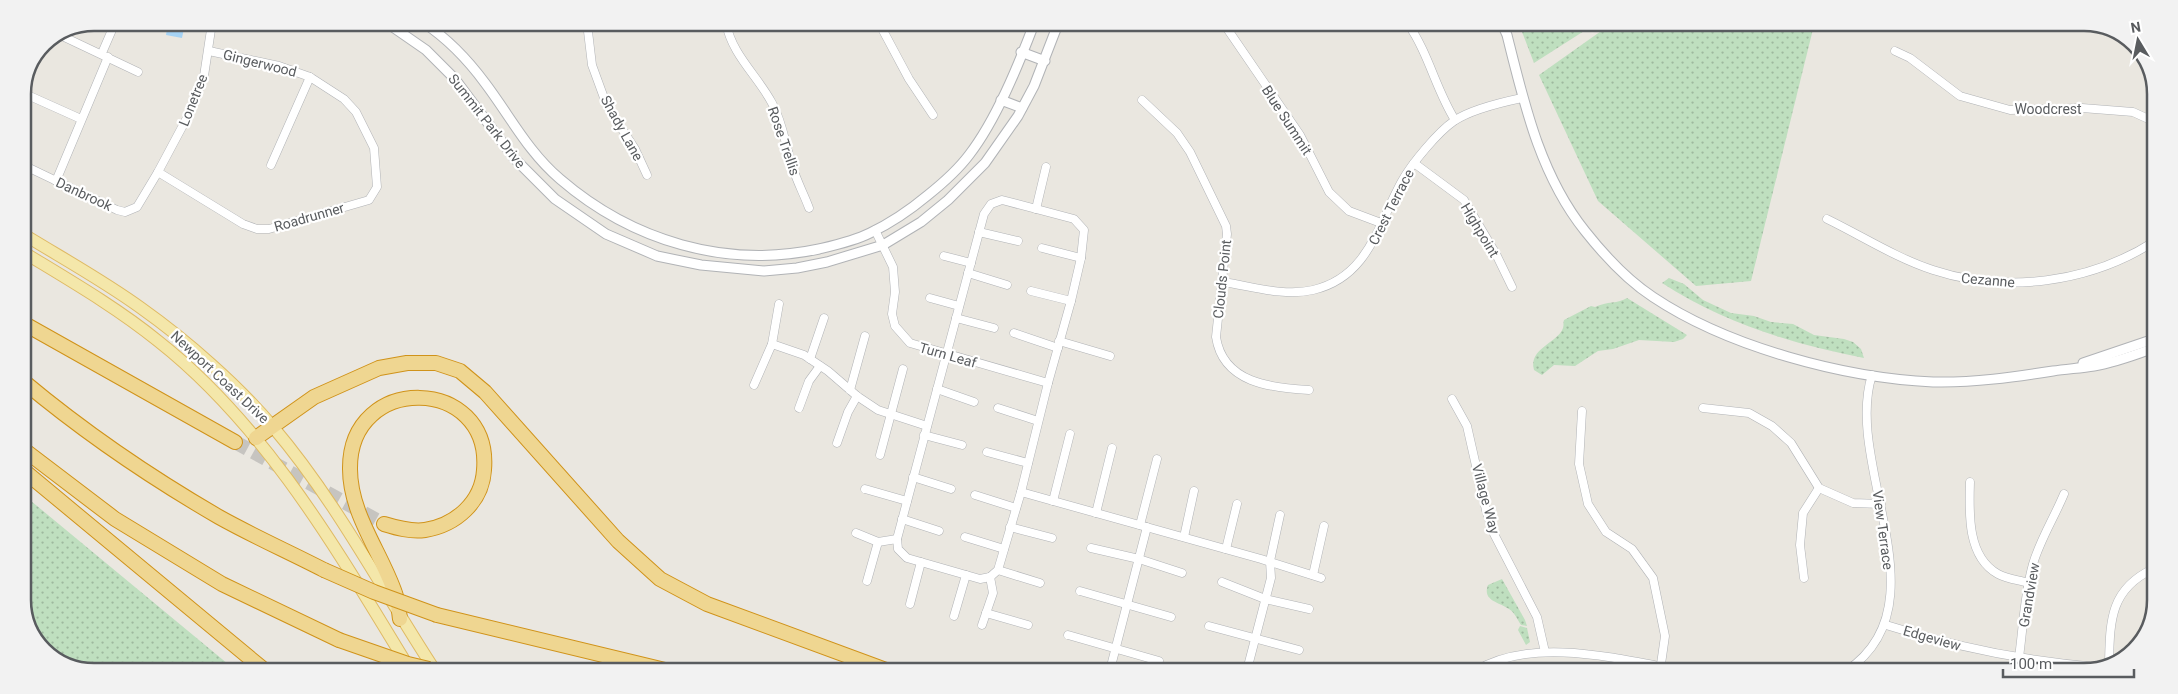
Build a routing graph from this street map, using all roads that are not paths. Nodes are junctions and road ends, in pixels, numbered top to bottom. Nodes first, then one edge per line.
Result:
1 (112, 31) edge
2 (211, 31) edge
3 (399, 31) edge
4 (435, 31) edge
5 (588, 31) edge
6 (727, 31) edge
7 (883, 31) edge
8 (1031, 31) edge
9 (1056, 31) edge
10 (1229, 31) edge
11 (1413, 31) edge
12 (1505, 31) edge
13 (69, 37) edge
14 (209, 51) junction
15 (1895, 51) dead end
16 (1022, 52) junction
17 (105, 55) junction
18 (1045, 61) junction
19 (138, 72) dead end
20 (310, 77) junction
21 (31, 96) edge
22 (1522, 98) junction
23 (1001, 100) junction
24 (1142, 100) dead end
25 (1022, 108) junction
26 (933, 115) dead end
27 (2147, 118) edge
28 (81, 119) junction
29 (1454, 120) junction
30 (1414, 163) junction
31 (271, 165) dead end
32 (1046, 166) dead end
33 (31, 169) edge
34 (158, 172) junction
35 (647, 175) dead end
36 (56, 181) junction
37 (377, 187) joint
38 (810, 208) dead end
39 (1036, 209) junction
40 (1827, 219) dead end
41 (1381, 223) junction
42 (875, 230) junction
43 (979, 232) junction
44 (31, 240) edge
45 (1018, 241) dead end
46 (882, 245) junction
47 (2147, 246) edge
48 (1042, 248) dead end
49 (944, 256) dead end
50 (31, 257) edge
51 (1081, 258) junction
52 (971, 263) junction
53 (968, 273) junction
54 (1223, 282) junction
55 (1007, 285) dead end
56 (1512, 287) dead end
57 (1031, 291) dead end
58 (930, 298) dead end
59 (1071, 301) junction
60 (780, 304) dead end
61 (959, 306) junction
62 (824, 318) dead end
63 (956, 318) junction
64 (31, 327) edge
65 (994, 328) dead end
66 (1014, 333) dead end
67 (865, 336) dead end
68 (2147, 341) edge
69 (772, 344) junction
70 (1059, 344) junction
71 (2147, 350) edge
72 (945, 354) junction
73 (1110, 356) dead end
74 (810, 359) junction
75 (820, 366) junction
76 (2071, 368) junction
77 (903, 369) dead end
78 (1872, 375) junction
79 (1048, 383) junction
80 (754, 384) dead end
81 (31, 388) edge
82 (936, 389) junction
83 (850, 390) junction
84 (1309, 390) dead end
85 (857, 396) junction
86 (1452, 399) dead end
87 (974, 402) dead end
88 (799, 408) dead end
89 (998, 408) dead end
90 (1703, 408) dead end
91 (1582, 411) dead end
92 (891, 414) junction
93 (1038, 421) junction
94 (273, 426) junction
95 (927, 426) junction
96 (1070, 434) dead end
97 (924, 435) junction
98 (256, 438) junction
99 (235, 442) tunnel mouth
100 (837, 442) dead end
101 (962, 445) dead end
102 (1112, 448) dead end
103 (986, 452) dead end
104 (31, 455) edge
105 (880, 455) dead end
106 (1157, 459) dead end
107 (1028, 463) junction
108 (31, 477) edge
109 (913, 477) junction
110 (1970, 482) dead end
111 (1818, 488) junction
112 (865, 489) dead end
113 (951, 489) dead end
114 (1194, 491) dead end
115 (1021, 492) junction
116 (2064, 494) dead end
117 (975, 495) dead end
118 (907, 501) junction
119 (1053, 501) junction
120 (1237, 504) dead end
121 (1881, 504) junction
122 (1016, 508) junction
123 (1096, 513) junction
124 (1280, 514) dead end
125 (902, 519) junction
126 (384, 524) tunnel mouth
127 (1144, 526) junction
128 (1324, 526) dead end
129 (1010, 527) junction
130 (939, 531) dead end
131 (856, 533) dead end
132 (965, 537) dead end
133 (1184, 537) junction
134 (1052, 538) dead end
135 (897, 539) junction
136 (878, 542) junction
137 (1091, 548) dead end
138 (1004, 549) junction
139 (1226, 549) junction
140 (1139, 559) junction
141 (1270, 561) junction
142 (921, 562) junction
143 (998, 570) junction
144 (2147, 572) edge
145 (1182, 573) dead end
146 (966, 575) junction
147 (990, 577) junction
148 (1804, 578) dead end
149 (867, 581) dead end
150 (1222, 582) dead end
151 (1040, 583) dead end
152 (2029, 583) junction
153 (1080, 591) dead end
154 (1266, 599) junction
155 (910, 604) dead end
156 (1126, 604) junction
157 (1309, 609) dead end
158 (986, 613) junction
159 (954, 616) dead end
160 (1171, 617) dead end
161 (400, 619) junction
162 (982, 625) dead end
163 (1028, 625) dead end
164 (1886, 625) junction
165 (1209, 626) dead end
166 (1068, 635) dead end
167 (1254, 640) junction
168 (1114, 648) junction
169 (1299, 650) dead end
170 (1545, 652) junction
171 (2109, 657) edge
172 (2020, 658) junction
173 (1158, 661) dead end
174 (255, 663) edge
175 (405, 663) edge
176 (406, 663) edge
177 (430, 663) edge
178 (636, 663) edge
179 (867, 663) edge
180 (1111, 663) edge
181 (1248, 663) edge
182 (1494, 663) edge
183 (1636, 663) edge
184 (1661, 663) edge
185 (1855, 663) edge
186 (2019, 663) edge
187 (2063, 663) edge

1 - 17 street
2 - 14 street, Lonetree
3 - 46 street, Summit Park Drive
4 - 42 street, Summit Park Drive
5 - 35 street, Shady Lane
6 - 38 street, Rose Trellis
7 - 26 street
8 - 16 street, Summit Park Drive
9 - 18 street, Summit Park Drive
10 - 41 street, Blue Summit
11 - 29 street
12 - 22 street
13 - 17 street
14 - 20 street, Gingerwood
14 - 34 street, Lonetree
15 - 27 street, Woodcrest
16 - 18 street
16 - 23 street, Summit Park Drive
17 - 19 street
17 - 28 street
18 - 25 street, Summit Park Drive
20 - 31 street, Gingerwood
20 - 37 street, Gingerwood
21 - 28 street
22 - 29 street, Crest Terrace
22 - 78 street
23 - 25 street
23 - 42 street, Summit Park Drive
24 - 54 street, Clouds Point
25 - 46 street, Summit Park Drive
28 - 36 street
29 - 30 street, Crest Terrace
30 - 41 street, Crest Terrace
30 - 56 street, Highpoint
32 - 39 street
33 - 36 street, Danbrook
34 - 36 street, Danbrook
34 - 37 street, Roadrunner
39 - 43 street
39 - 51 street
40 - 47 street, Cezanne
41 - 54 street, Crest Terrace
42 - 46 street, Turn Leaf
43 - 45 street
43 - 52 street
44 - 94 main road, Newport Coast Drive
46 - 72 street, Turn Leaf
48 - 51 street
49 - 52 street
50 - 98 main road, Newport Coast Drive
51 - 59 street
52 - 53 street
53 - 55 street
53 - 61 street
54 - 84 street, Clouds Point
57 - 59 street
58 - 61 street
59 - 70 street
60 - 69 street
61 - 63 street
62 - 74 street
63 - 65 street
63 - 72 street
64 - 99 highway
66 - 70 street
67 - 83 street
68 - 76 street
69 - 74 street
69 - 80 street
70 - 73 street
70 - 79 street
71 - 76 street
72 - 79 street, Turn Leaf
72 - 82 street
74 - 75 street
75 - 83 street
75 - 88 street
76 - 78 street
77 - 92 street
78 - 121 street, View Terrace
79 - 93 street
81 - 178 highway, bridge
82 - 87 street
82 - 95 street
83 - 85 street
85 - 92 street
85 - 100 street
86 - 170 street, Village Way
89 - 93 street
90 - 111 street
91 - 184 street
92 - 95 street
92 - 105 street
93 - 107 street
94 - 98 highway
94 - 161 main road, Newport Coast Drive
94 - 179 highway
95 - 97 street
96 - 119 street
97 - 101 street
97 - 109 street
98 - 176 main road, Newport Coast Drive
102 - 123 street
103 - 107 street
104 - 175 highway, bridge
106 - 127 street
107 - 115 street
108 - 174 highway
109 - 113 street
109 - 118 street
110 - 152 street
111 - 121 street
111 - 148 street
112 - 118 street
114 - 133 street
115 - 119 street
115 - 122 street
116 - 152 street, Grandview
117 - 122 street
118 - 125 street
119 - 123 street
120 - 139 street
121 - 164 street, View Terrace
122 - 129 street
123 - 127 street
124 - 141 street
125 - 130 street
125 - 135 street
126 - 161 highway
127 - 133 street
127 - 140 street
128 - 141 street
129 - 134 street
129 - 138 street
131 - 136 street
132 - 138 street
133 - 139 street
135 - 136 street
135 - 142 street
136 - 149 street
137 - 140 street
138 - 143 street
139 - 141 street
140 - 145 street
140 - 156 street
141 - 154 street
142 - 146 street
142 - 155 street
143 - 147 street
143 - 151 street
144 - 171 street
146 - 147 street
146 - 159 street
147 - 158 street
150 - 154 street
152 - 172 street, Grandview
153 - 156 street
154 - 157 street
154 - 167 street
156 - 160 street
156 - 168 street
158 - 162 street
158 - 163 street
161 - 177 main road, Newport Coast Drive
164 - 172 street, Edgeview
164 - 185 street, View Terrace
165 - 167 street
166 - 168 street
167 - 169 street
167 - 181 street
168 - 173 street
168 - 180 street
170 - 182 street
170 - 183 street
172 - 186 street, Grandview
172 - 187 street, Edgeview

